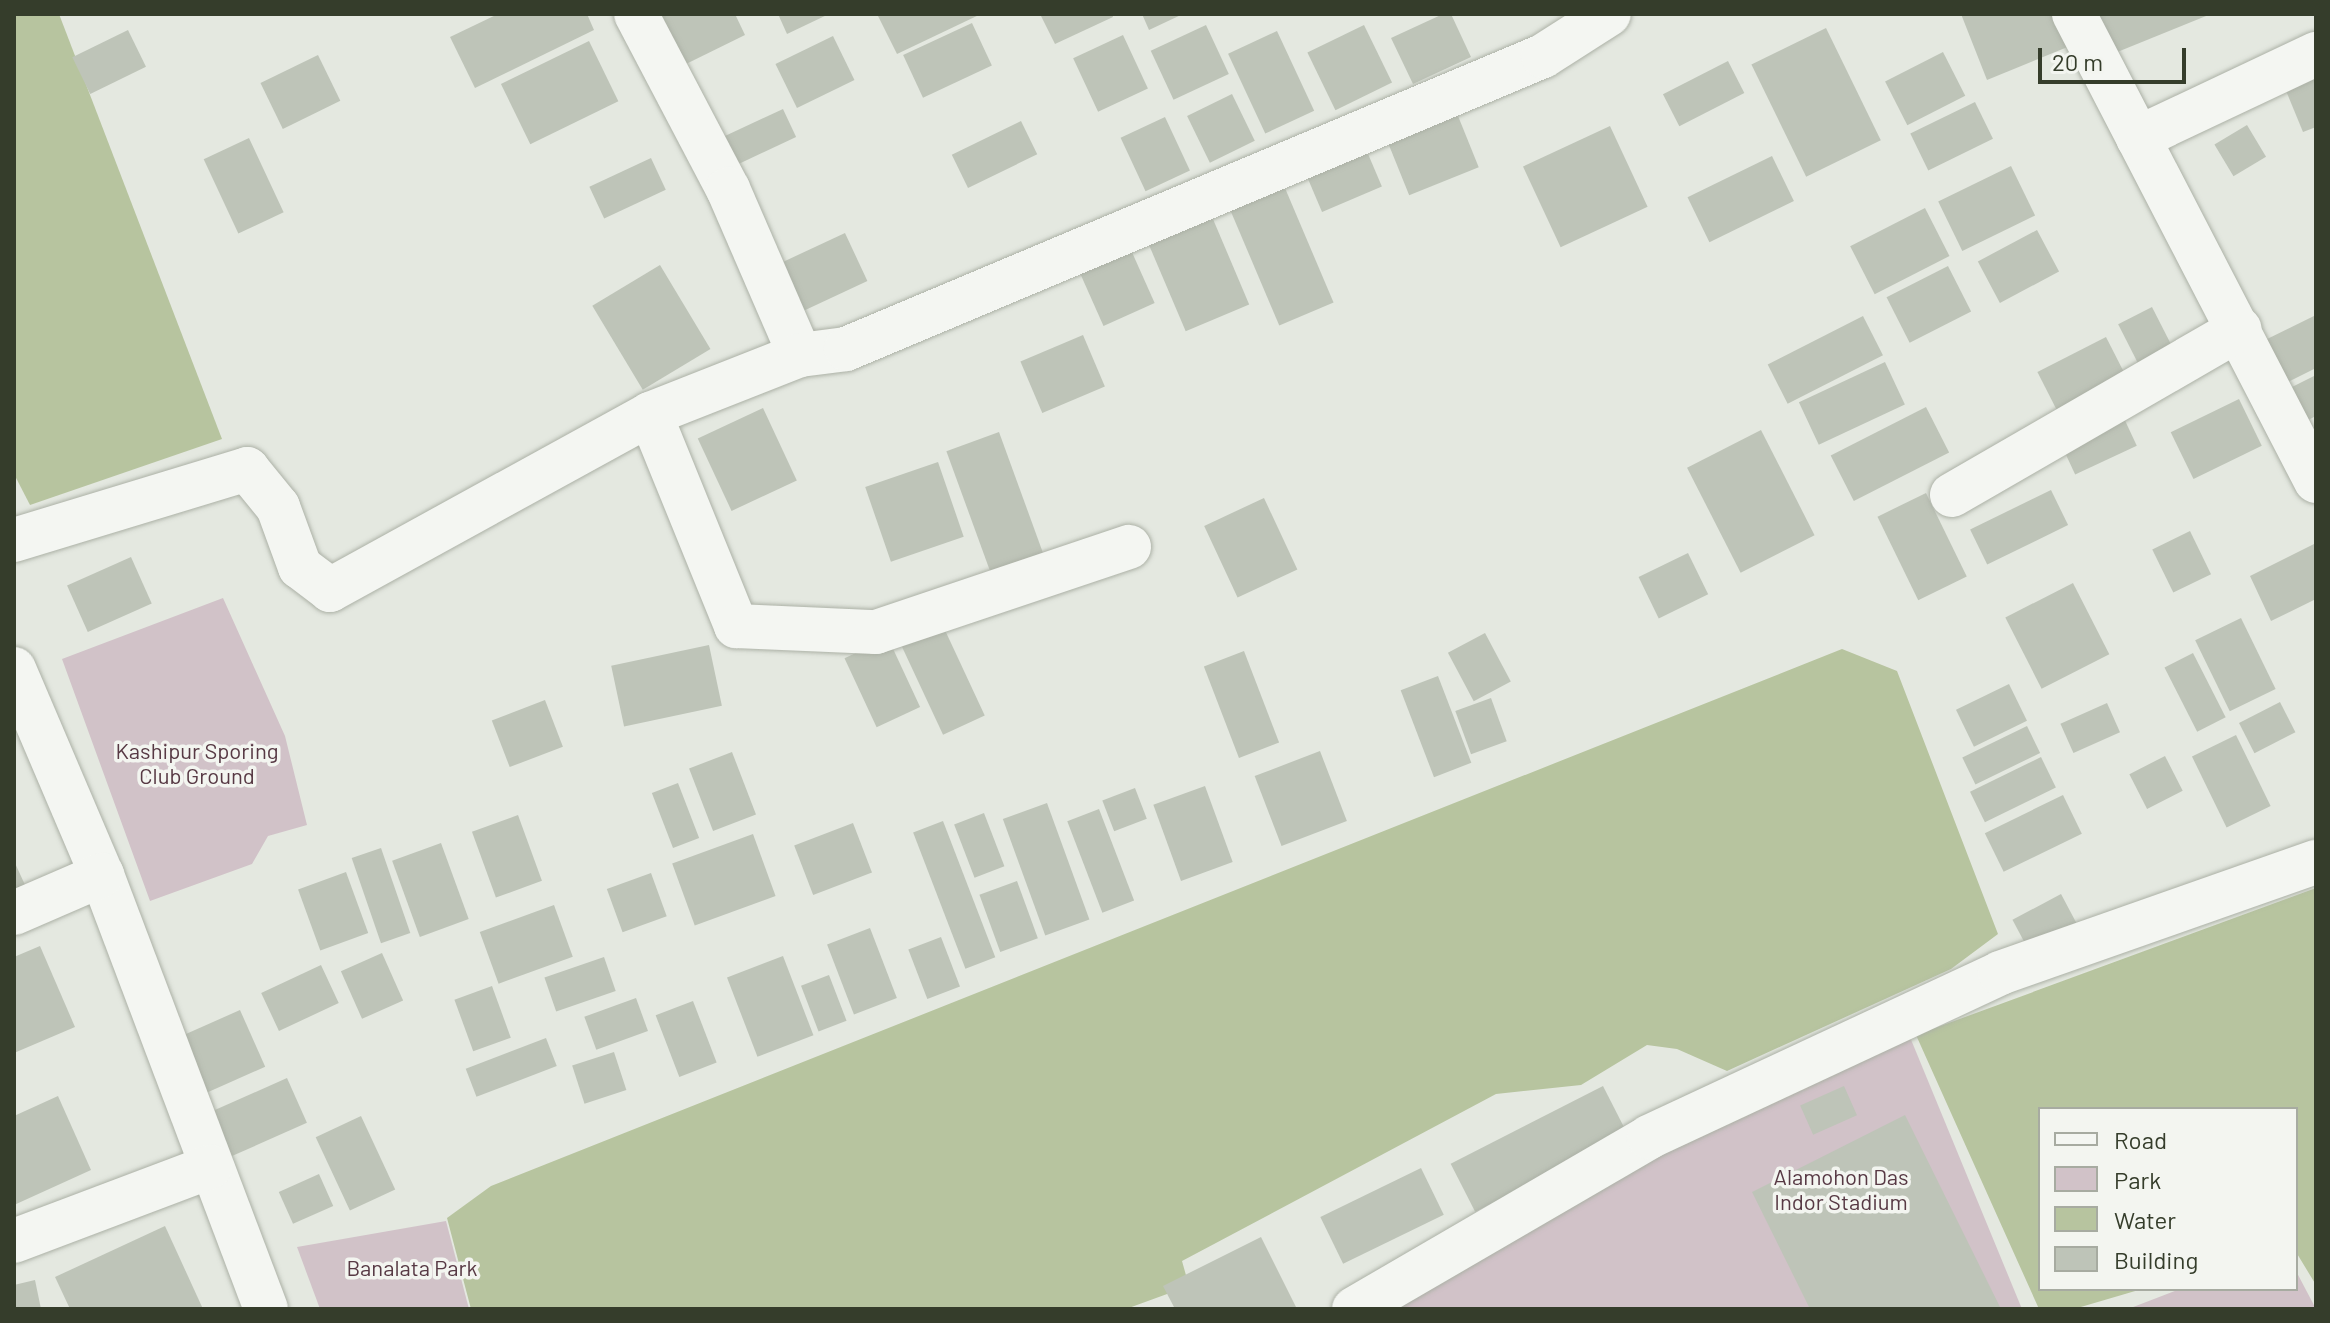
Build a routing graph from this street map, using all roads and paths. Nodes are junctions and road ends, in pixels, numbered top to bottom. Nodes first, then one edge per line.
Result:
1 (636, 14) edge
2 (1609, 14) edge
3 (2074, 14) edge
4 (2316, 54) edge
5 (2138, 138) junction
6 (2240, 329) junction
7 (800, 355) junction
8 (650, 414) junction
9 (2316, 481) edge
10 (1952, 495) dead end
11 (14, 540) edge
12 (1129, 547) dead end
13 (14, 669) edge
14 (2316, 862) edge
15 (102, 875) junction
16 (14, 913) edge
17 (210, 1167) junction
18 (14, 1241) edge
19 (266, 1309) edge
20 (1354, 1309) edge

1 - 7 street
2 - 7 street
3 - 5 street
4 - 5 street
5 - 6 street
6 - 9 street
6 - 10 street
7 - 8 street
8 - 11 street
8 - 12 street
13 - 15 street
14 - 20 street
15 - 16 street
15 - 17 street
17 - 18 street
17 - 19 street

